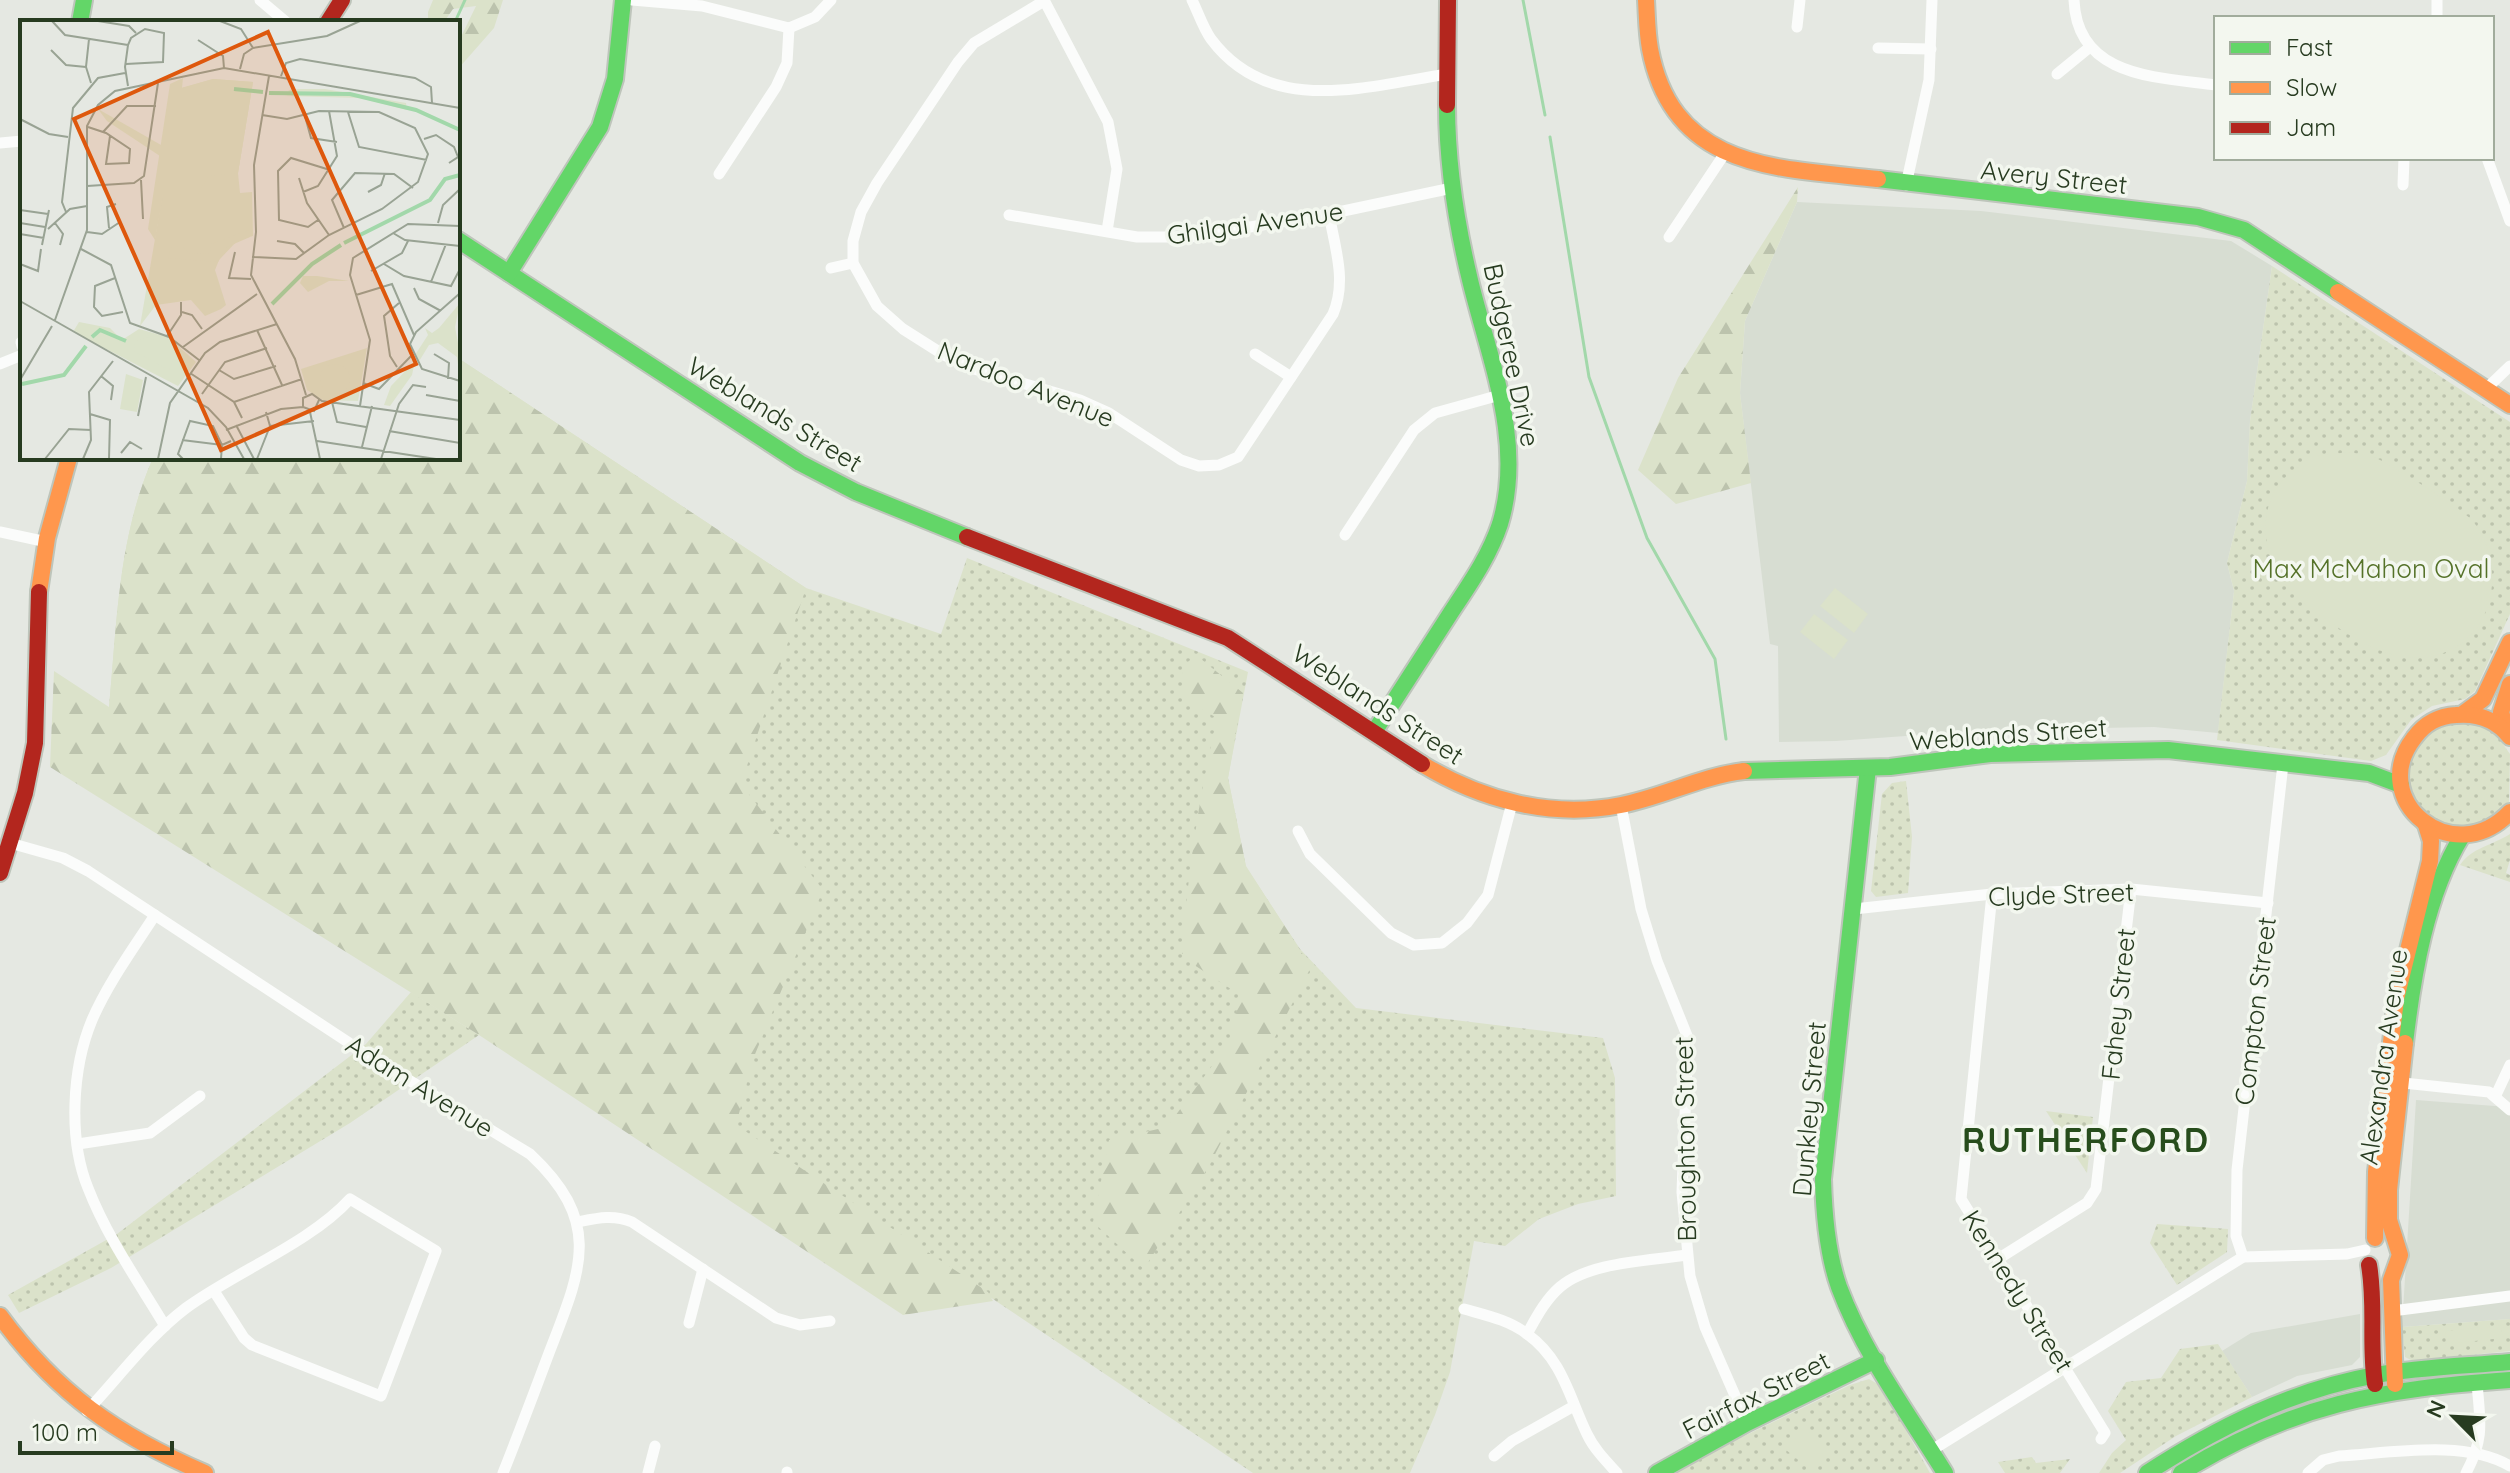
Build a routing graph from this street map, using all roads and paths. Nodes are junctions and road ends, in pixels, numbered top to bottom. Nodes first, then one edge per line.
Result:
1 (84, 0) edge
2 (260, 0) edge
3 (342, 0) edge
4 (623, 0) edge
5 (632, 0) edge
6 (831, 0) edge
7 (1192, 0) edge
8 (1448, 0) edge
9 (1646, 0) edge
10 (1800, 0) edge
11 (1932, 0) edge
12 (2074, 0) edge
13 (1044, 1) edge
14 (80, 20) edge
15 (284, 20) edge
16 (329, 20) edge
17 (1797, 27) dead end
18 (789, 28) junction
19 (2090, 47) junction
20 (1878, 48) dead end
21 (1931, 49) junction
22 (1448, 74) junction
23 (2057, 74) dead end
24 (2214, 85) edge
25 (20, 141) edge
26 (0, 143) edge
27 (1725, 153) junction
28 (2404, 160) edge
29 (2488, 160) edge
30 (719, 174) dead end
31 (1906, 185) junction
32 (2403, 185) dead end
33 (1452, 188) junction
34 (1329, 214) junction
35 (1009, 215) dead end
36 (2510, 221) edge
37 (1107, 231) junction
38 (1669, 237) dead end
39 (460, 241) edge
40 (853, 263) junction
41 (831, 268) dead end
42 (509, 273) junction
43 (1255, 354) dead end
44 (20, 356) edge
45 (0, 364) edge
46 (2510, 366) edge
47 (1291, 377) junction
48 (2486, 389) junction
49 (1500, 395) junction
50 (2510, 405) edge
51 (68, 460) edge
52 (0, 532) edge
53 (1345, 535) dead end
54 (47, 542) junction
55 (2510, 642) edge
56 (2510, 684) edge
57 (2464, 713) junction
58 (1374, 732) junction
59 (2509, 735) edge
60 (2401, 761) junction
61 (2283, 764) junction
62 (1868, 768) junction
63 (2369, 773) junction
64 (2401, 785) junction
65 (1512, 803) junction
66 (1621, 805) junction
67 (2510, 812) edge
68 (2426, 825) junction
69 (1298, 831) dead end
70 (2462, 836) junction
71 (10, 843) junction
72 (0, 873) edge
73 (2131, 889) junction
74 (1992, 894) junction
75 (2268, 903) junction
76 (1854, 909) junction
77 (155, 915) junction
78 (2510, 1065) edge
79 (2394, 1082) junction
80 (2496, 1095) junction
81 (200, 1096) dead end
82 (2510, 1110) edge
83 (78, 1144) junction
84 (577, 1222) junction
85 (2397, 1244) junction
86 (2369, 1253) junction
87 (1686, 1255) junction
88 (2243, 1257) junction
89 (1998, 1259) junction
90 (2394, 1266) junction
91 (703, 1269) junction
92 (214, 1291) junction
93 (2510, 1296) edge
94 (1464, 1309) dead end
95 (2392, 1311) junction
96 (0, 1317) edge
97 (830, 1321) dead end
98 (689, 1323) dead end
99 (165, 1326) junction
100 (1527, 1334) junction
101 (1876, 1360) junction
102 (2510, 1362) edge
103 (2065, 1367) junction
104 (2393, 1372) junction
105 (2373, 1375) junction
106 (2510, 1380) edge
107 (2477, 1383) junction
108 (2395, 1390) junction
109 (2377, 1394) junction
110 (1574, 1406) junction
111 (87, 1411) junction
112 (1747, 1423) junction
113 (2101, 1439) dead end
114 (655, 1446) dead end
115 (1932, 1450) junction
116 (2477, 1452) junction
117 (1494, 1456) dead end
118 (2510, 1466) edge
119 (205, 1473) edge
120 (503, 1473) edge
121 (648, 1473) edge
122 (1617, 1473) edge
123 (1657, 1473) edge
124 (1945, 1473) edge
125 (2147, 1473) edge
126 (2181, 1473) edge
127 (2308, 1473) edge
128 (2466, 1473) edge

1 - 14 main road
2 - 15 street
3 - 16 main road
4 - 42 main road
5 - 18 street
6 - 18 street
7 - 22 street
8 - 22 main road, Budgeree Drive
9 - 27 main road, Avery Street
10 - 17 street
11 - 21 street
12 - 19 street
13 - 37 street
13 - 40 street
18 - 30 street
19 - 23 street
19 - 24 street
20 - 21 street
21 - 31 street
22 - 33 main road, Budgeree Drive
25 - 26 street
27 - 31 main road, Avery Street
27 - 38 street
28 - 32 street
29 - 36 street
31 - 48 main road, Avery Street
33 - 34 street, Ghilgai Avenue
33 - 49 main road, Budgeree Drive
34 - 37 street, Ghilgai Avenue
34 - 47 street, Nardoo Avenue
35 - 37 street, Ghilgai Avenue
39 - 42 main road, Weblands Street
40 - 41 street
40 - 47 street, Nardoo Avenue
42 - 58 main road, Weblands Street
43 - 47 street
44 - 45 street
46 - 48 street
48 - 50 main road, Avery Street
49 - 53 street
49 - 58 main road, Budgeree Drive
51 - 54 main road
52 - 54 street
54 - 71 main road
55 - 57 main road
56 - 59 main road
57 - 59 main road
57 - 60 main road
58 - 65 main road, Weblands Street
60 - 63 main road, Weblands Street
60 - 64 main road
61 - 62 main road, Weblands Street
61 - 63 main road, Weblands Street
61 - 75 street, Compton Street
62 - 66 main road, Weblands Street
62 - 76 main road, Dunkley Street
63 - 64 main road, Weblands Street
64 - 68 main road
65 - 66 main road, Weblands Street
65 - 69 street
66 - 87 street, Broughton Street
67 - 70 main road
68 - 70 main road
68 - 79 main road, Alexandra Avenue
70 - 79 main road, Alexandra Avenue
71 - 72 main road
71 - 77 street, Adam Avenue
73 - 74 street, Clyde Street
73 - 75 street, Clyde Street
73 - 89 street, Fahey Street
74 - 76 street, Clyde Street
74 - 89 street, Kennedy Street
75 - 88 street, Compton Street
76 - 101 main road, Dunkley Street
77 - 83 street
77 - 84 street, Adam Avenue
78 - 80 street
79 - 80 street
79 - 85 main road, Alexandra Avenue
79 - 86 main road, Alexandra Avenue
80 - 82 street
81 - 83 street
83 - 99 street
84 - 91 street
84 - 120 street, Adam Avenue
85 - 86 main road
85 - 90 main road
86 - 88 street
86 - 90 main road
86 - 105 main road, Alexandra Avenue
87 - 100 street
87 - 112 street, Broughton Street
88 - 103 street
89 - 103 street, Kennedy Street
90 - 95 main road
91 - 97 street
91 - 98 street
92 - 92 street
92 - 99 street
93 - 95 street
94 - 100 street
95 - 104 main road
96 - 111 main road
99 - 111 street
100 - 110 street
101 - 112 main road, Fairfax Street
101 - 115 main road, Dunkley Street
102 - 104 main road
103 - 113 street, Kennedy Street
103 - 115 street
104 - 105 main road
104 - 108 main road
105 - 109 main road, Alexandra Avenue
105 - 125 main road
106 - 107 main road
107 - 108 main road
107 - 116 street
108 - 109 main road
109 - 126 main road
110 - 117 street
110 - 122 street
111 - 119 main road
112 - 123 main road, Fairfax Street
114 - 121 street
115 - 124 main road, Dunkley Street
116 - 118 street
116 - 127 street
116 - 128 street

